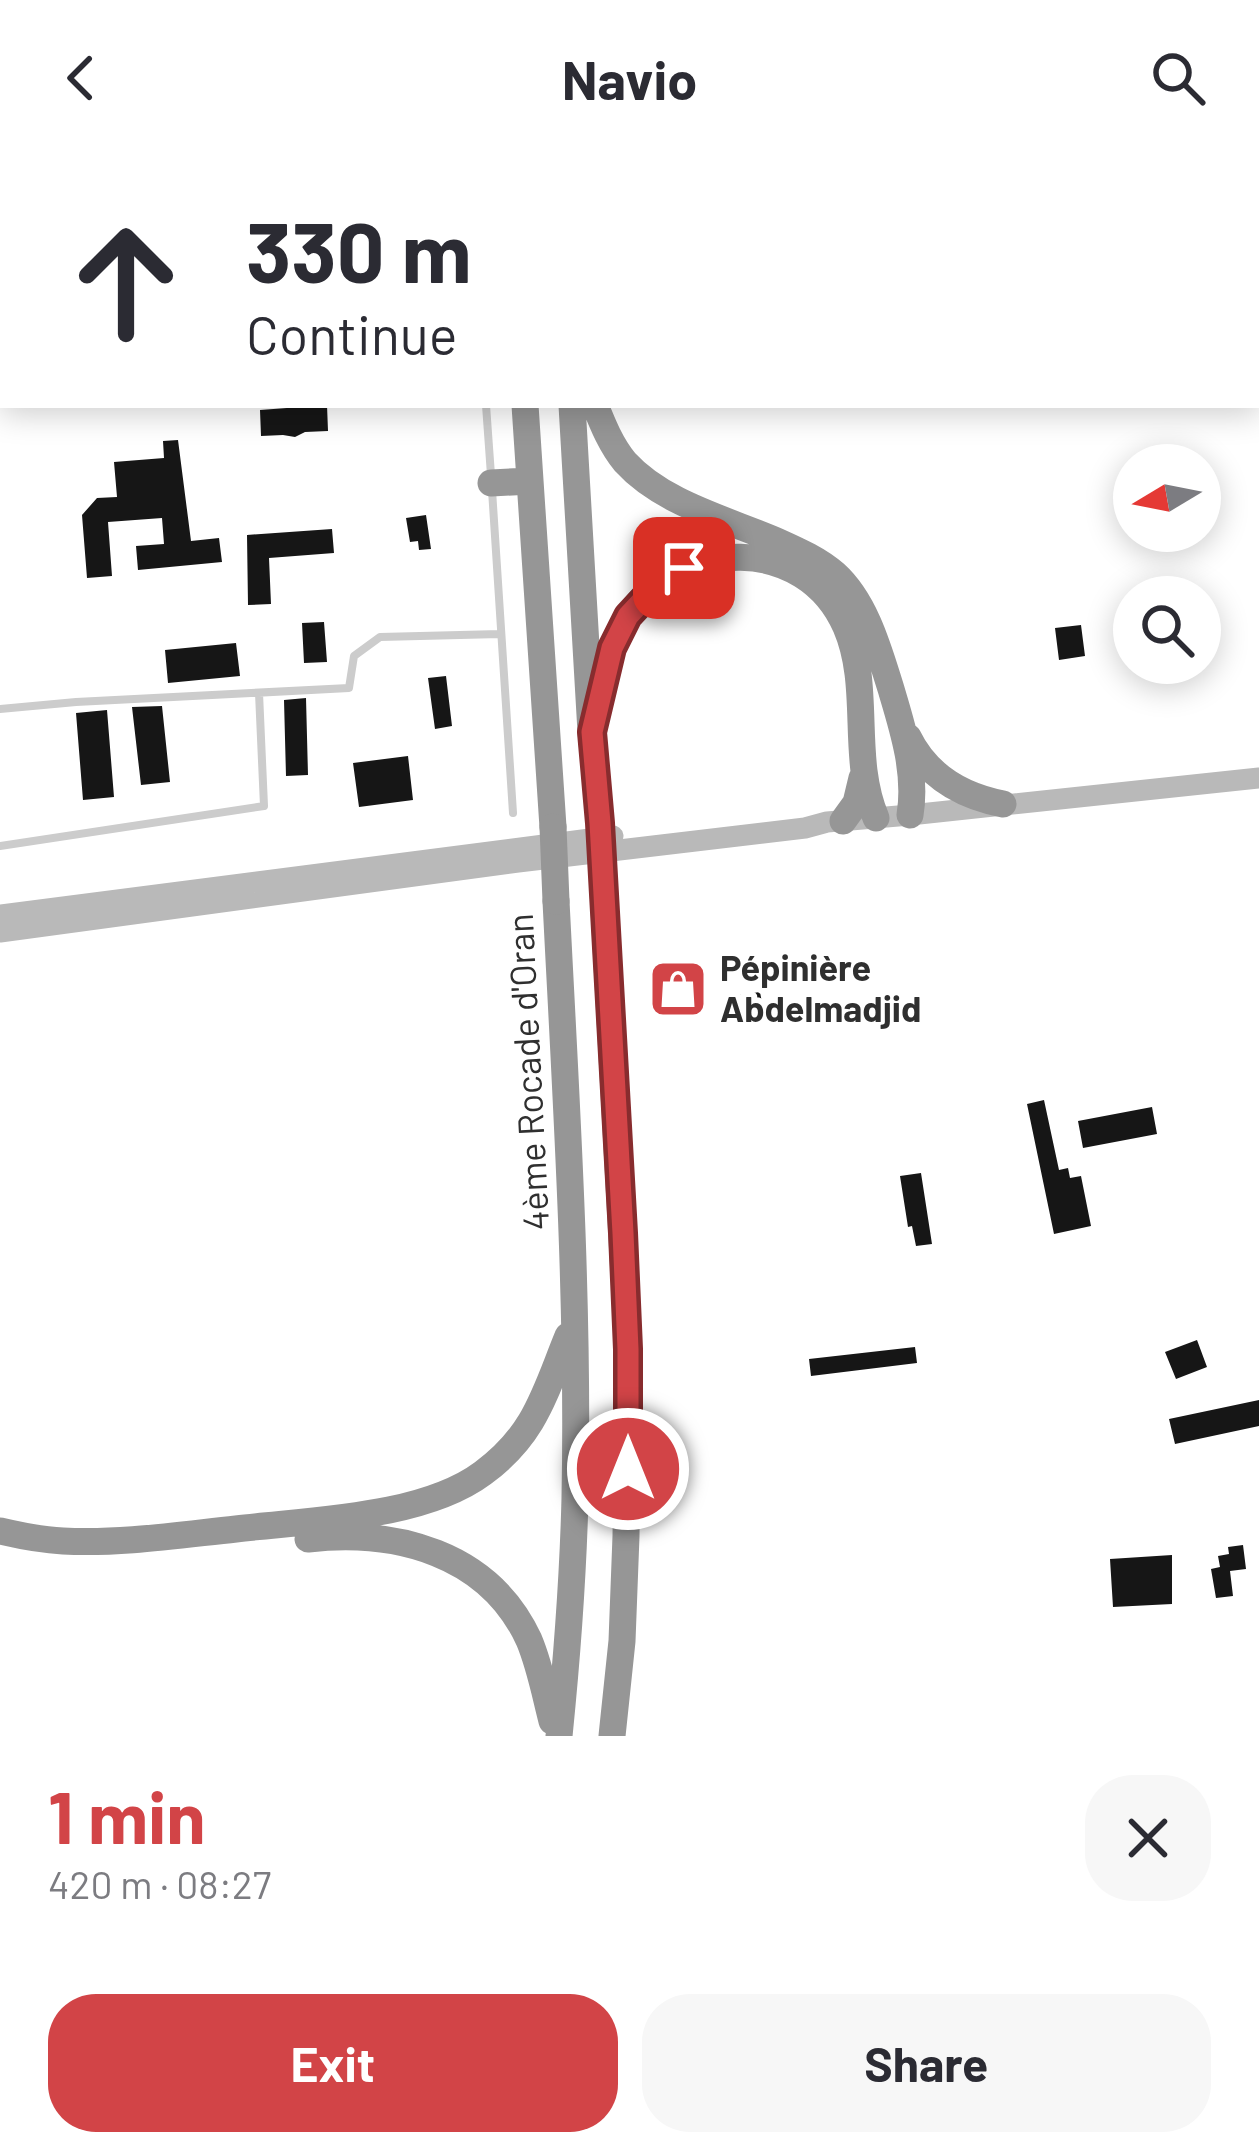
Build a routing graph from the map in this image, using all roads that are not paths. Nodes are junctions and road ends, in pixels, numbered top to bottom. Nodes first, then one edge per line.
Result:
1 (486, 408) edge
2 (525, 408) edge
3 (572, 408) edge
4 (596, 408) edge
5 (530, 481) junction
6 (491, 483) junction
7 (500, 634) junction
8 (259, 693) junction
9 (0, 709) edge
10 (902, 725) junction
11 (592, 732) junction
12 (863, 774) junction
13 (1259, 778) edge
14 (1003, 804) junction
15 (513, 813) dead end
16 (910, 815) junction
17 (876, 818) junction
18 (835, 821) junction
19 (0, 845) edge
20 (0, 915) edge
21 (0, 932) edge
22 (574, 1321) junction
23 (0, 1531) edge
24 (0, 1547) edge
25 (558, 1736) edge
26 (612, 1736) edge

1 - 6 lane
2 - 5 highway, 4ème Rocade d'Oran
3 - 11 highway
4 - 10 highway
5 - 6 highway
5 - 22 highway, 4ème Rocade d'Oran, bridge
6 - 7 lane
7 - 8 lane
7 - 15 lane
8 - 9 lane
8 - 19 lane
10 - 14 highway
10 - 16 highway
11 - 12 highway
11 - 26 highway, bridge
12 - 17 highway
12 - 18 highway
13 - 14 main road
14 - 16 main road
16 - 17 main road
17 - 18 main road
18 - 20 main road
18 - 21 main road
22 - 23 highway
22 - 25 highway, 4ème Rocade d'Oran
24 - 25 highway

